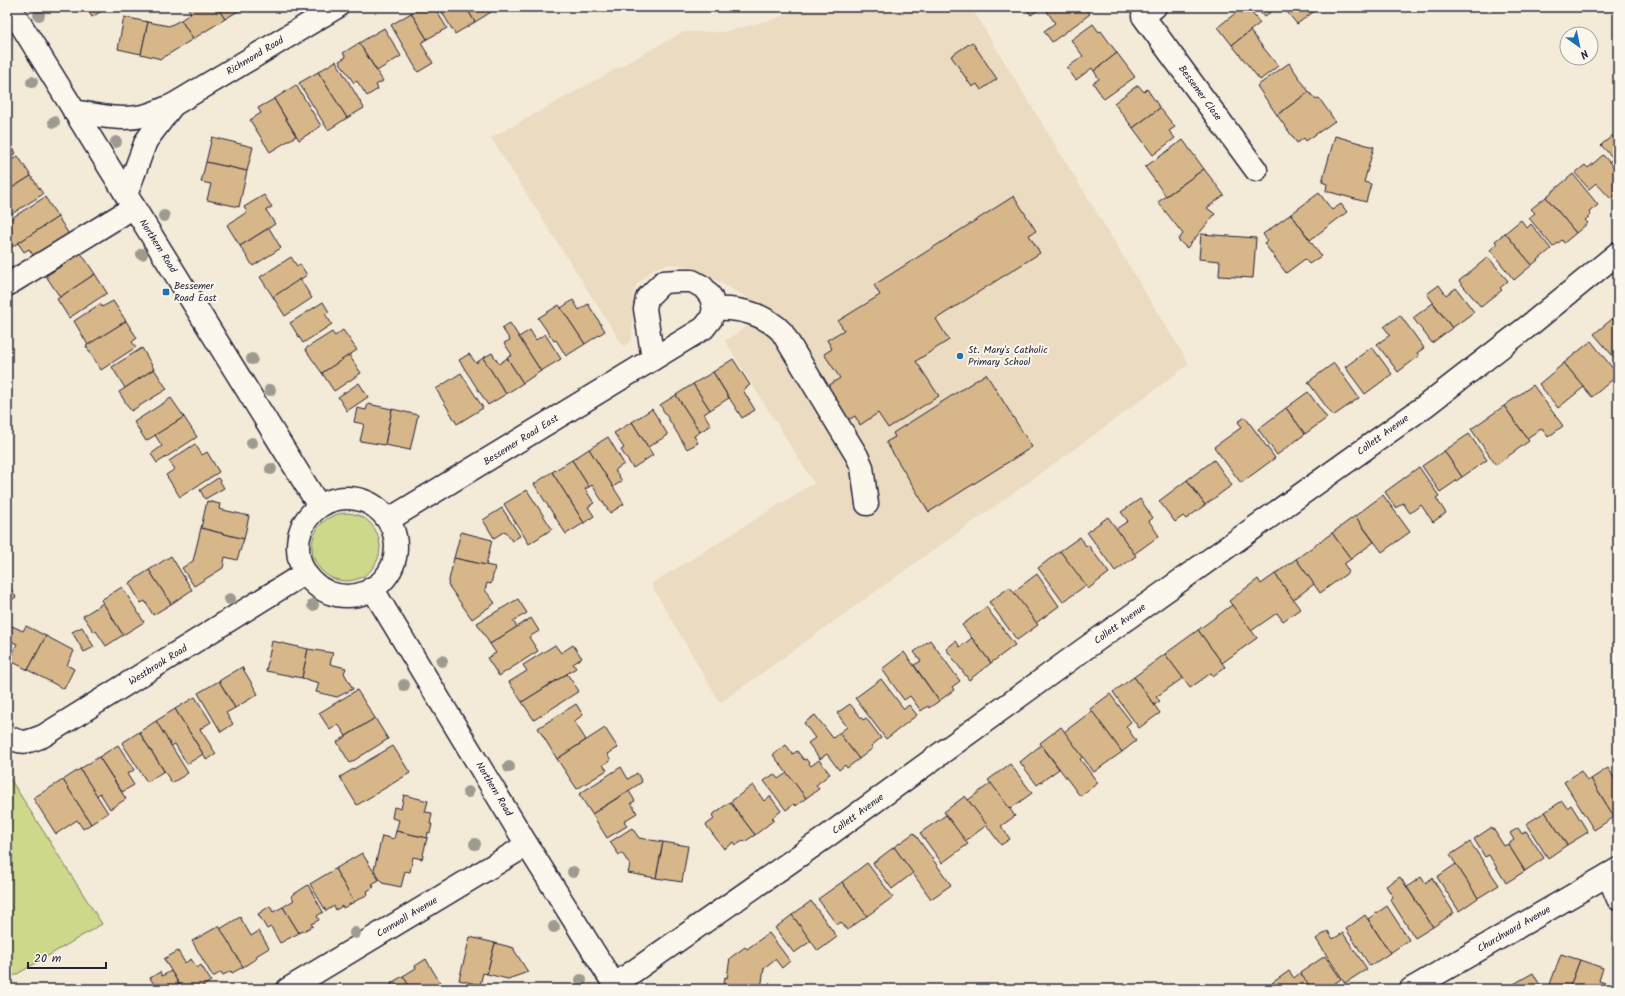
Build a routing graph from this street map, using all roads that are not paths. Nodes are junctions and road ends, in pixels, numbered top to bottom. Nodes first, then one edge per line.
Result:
1 (10, 7) edge
2 (337, 7) edge
3 (1145, 10) edge
4 (173, 105) junction
5 (74, 111) junction
6 (1256, 170) dead end
7 (130, 201) junction
8 (1618, 253) edge
9 (7, 285) edge
10 (714, 309) junction
11 (653, 359) junction
12 (867, 504) dead end
13 (319, 506) junction
14 (388, 520) junction
15 (305, 573) junction
16 (372, 588) junction
17 (7, 736) edge
18 (527, 845) junction
19 (1613, 872) edge
20 (1618, 899) edge
21 (616, 987) edge
22 (288, 989) edge
23 (1411, 989) edge

1 - 5 street, Northern Road
2 - 4 street, Richmond Road
3 - 6 street, Bessemer Close
4 - 5 street, Richmond Road
4 - 7 street, Richmond Road
5 - 7 street, Northern Road
7 - 9 street
7 - 13 street, Northern Road
8 - 21 street, Collett Avenue
10 - 11 street, Bessemer Road East
10 - 11 street
10 - 12 street
11 - 14 street, Bessemer Road East
13 - 14 street
13 - 15 street
14 - 16 street
15 - 16 street
15 - 17 street, Westbrook Road
16 - 18 street, Northern Road
18 - 21 street, Northern Road
18 - 22 street, Cornwall Avenue
19 - 20 street
19 - 23 street, Churchward Avenue

